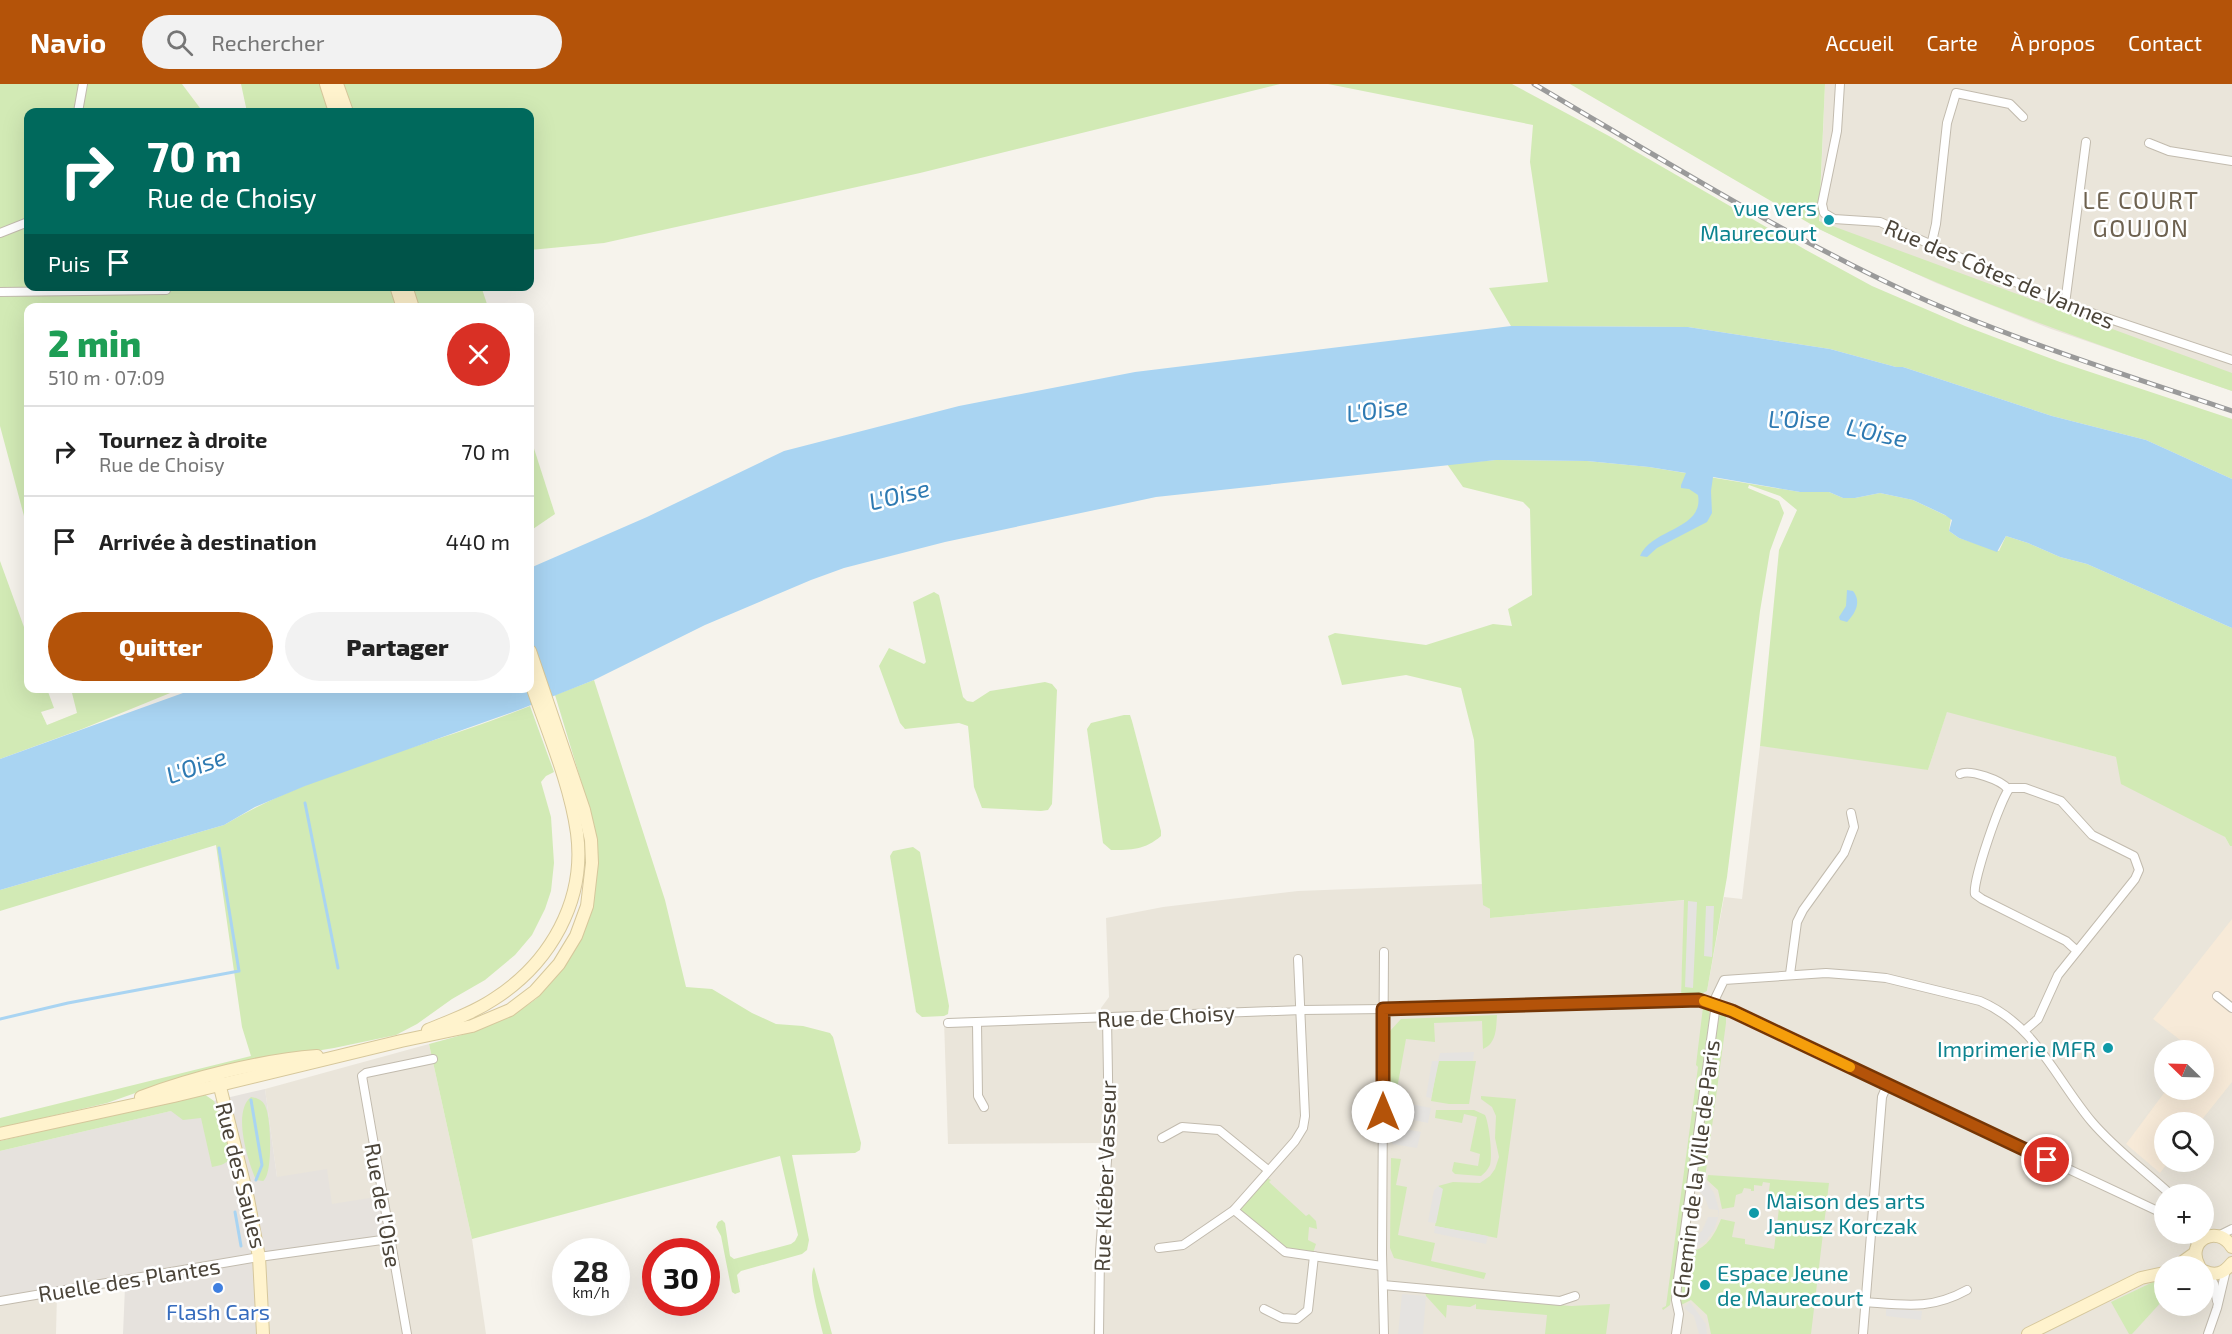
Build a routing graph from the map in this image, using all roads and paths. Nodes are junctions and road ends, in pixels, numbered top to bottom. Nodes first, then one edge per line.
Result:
1 (82, 84) edge
2 (326, 84) edge
3 (337, 84) edge
4 (1840, 84) edge
5 (79, 108) edge
6 (334, 108) edge
7 (346, 108) edge
8 (2023, 117) dead end
9 (2086, 142) dead end
10 (2149, 143) dead end
11 (2232, 161) edge
12 (24, 224) edge
13 (0, 233) edge
14 (1931, 246) junction
15 (83, 291) edge
16 (0, 292) edge
17 (2065, 304) junction
18 (2232, 360) edge
19 (534, 665) edge
20 (534, 690) edge
21 (564, 766) junction
22 (1960, 774) dead end
23 (2008, 789) junction
24 (1851, 813) dead end
25 (2077, 951) junction
26 (1384, 952) dead end
27 (1298, 959) dead end
28 (1790, 974) junction
29 (2217, 996) dead end
30 (1714, 1004) junction
31 (2232, 1008) edge
32 (1383, 1009) junction
33 (1302, 1010) junction
34 (1107, 1018) junction
35 (948, 1023) dead end
36 (977, 1023) junction
37 (2024, 1030) junction
38 (401, 1041) junction
39 (433, 1059) dead end
40 (219, 1080) junction
41 (1887, 1085) junction
42 (984, 1107) dead end
43 (0, 1134) edge
44 (1162, 1138) dead end
45 (1268, 1170) junction
46 (2159, 1184) edge
47 (1234, 1210) junction
48 (2154, 1210) edge
49 (2232, 1231) edge
50 (2214, 1234) edge
51 (2214, 1235) edge
52 (389, 1239) junction
53 (2194, 1244) edge
54 (2199, 1244) edge
55 (2232, 1246) edge
56 (1159, 1248) dead end
57 (2196, 1249) junction
58 (1314, 1256) junction
59 (2188, 1256) edge
60 (2198, 1256) edge
61 (258, 1257) junction
62 (1382, 1266) junction
63 (2229, 1266) edge
64 (2214, 1273) edge
65 (2154, 1275) edge
66 (2214, 1284) edge
67 (1383, 1285) junction
68 (1967, 1290) dead end
69 (1575, 1296) dead end
70 (0, 1301) edge
71 (1866, 1302) junction
72 (2218, 1305) junction
73 (1264, 1309) dead end
74 (263, 1334) edge
75 (407, 1334) edge
76 (1099, 1334) edge
77 (1384, 1334) edge
78 (1676, 1334) edge
79 (1863, 1334) edge
80 (2028, 1334) edge
81 (2208, 1334) edge

1 - 5 street
2 - 6 main road
3 - 7 main road
4 - 14 street, Rue des Côtes de Vannes
8 - 14 street
9 - 17 street
10 - 11 street
12 - 13 street
14 - 17 street, Rue des Côtes de Vannes
15 - 16 street
17 - 18 street, Rue des Côtes de Vannes
19 - 21 main road
20 - 21 main road
21 - 38 main road
21 - 38 main road
22 - 23 street
23 - 25 street
23 - 25 street
24 - 28 street
25 - 37 street
26 - 32 street
27 - 33 street
28 - 30 street, Chemin de la Ville de Paris
28 - 37 street
29 - 31 street
30 - 32 street, Rue de Choisy
30 - 41 street, Rue de Choisy
30 - 78 street, Chemin de la Ville de Paris
32 - 33 street, Rue de Choisy
32 - 62 street
33 - 34 street, Rue de Choisy
33 - 45 street
34 - 36 street, Rue de Choisy
34 - 76 street, Rue Kléber Vasseur
35 - 36 street, Rue de Choisy
36 - 42 street
37 - 46 street
38 - 40 main road
39 - 52 street, Rue de l'Oise
40 - 43 main road
40 - 61 main road, Rue des Saules
41 - 48 street, Rue de Choisy
41 - 71 street
44 - 45 street
45 - 47 street
47 - 56 street
47 - 58 street
49 - 50 street
49 - 55 street
51 - 55 main road
52 - 61 street, Rue des Saules
52 - 75 street, Rue de l'Oise
53 - 57 street
54 - 57 main road
57 - 59 main road
57 - 60 main road
58 - 62 street
58 - 73 street
61 - 70 street, Ruelle des Plantes
61 - 74 main road
62 - 67 street
63 - 64 main road
63 - 72 street
65 - 80 main road
66 - 72 street
67 - 69 street
67 - 77 street
68 - 71 street
71 - 79 street
72 - 81 street

